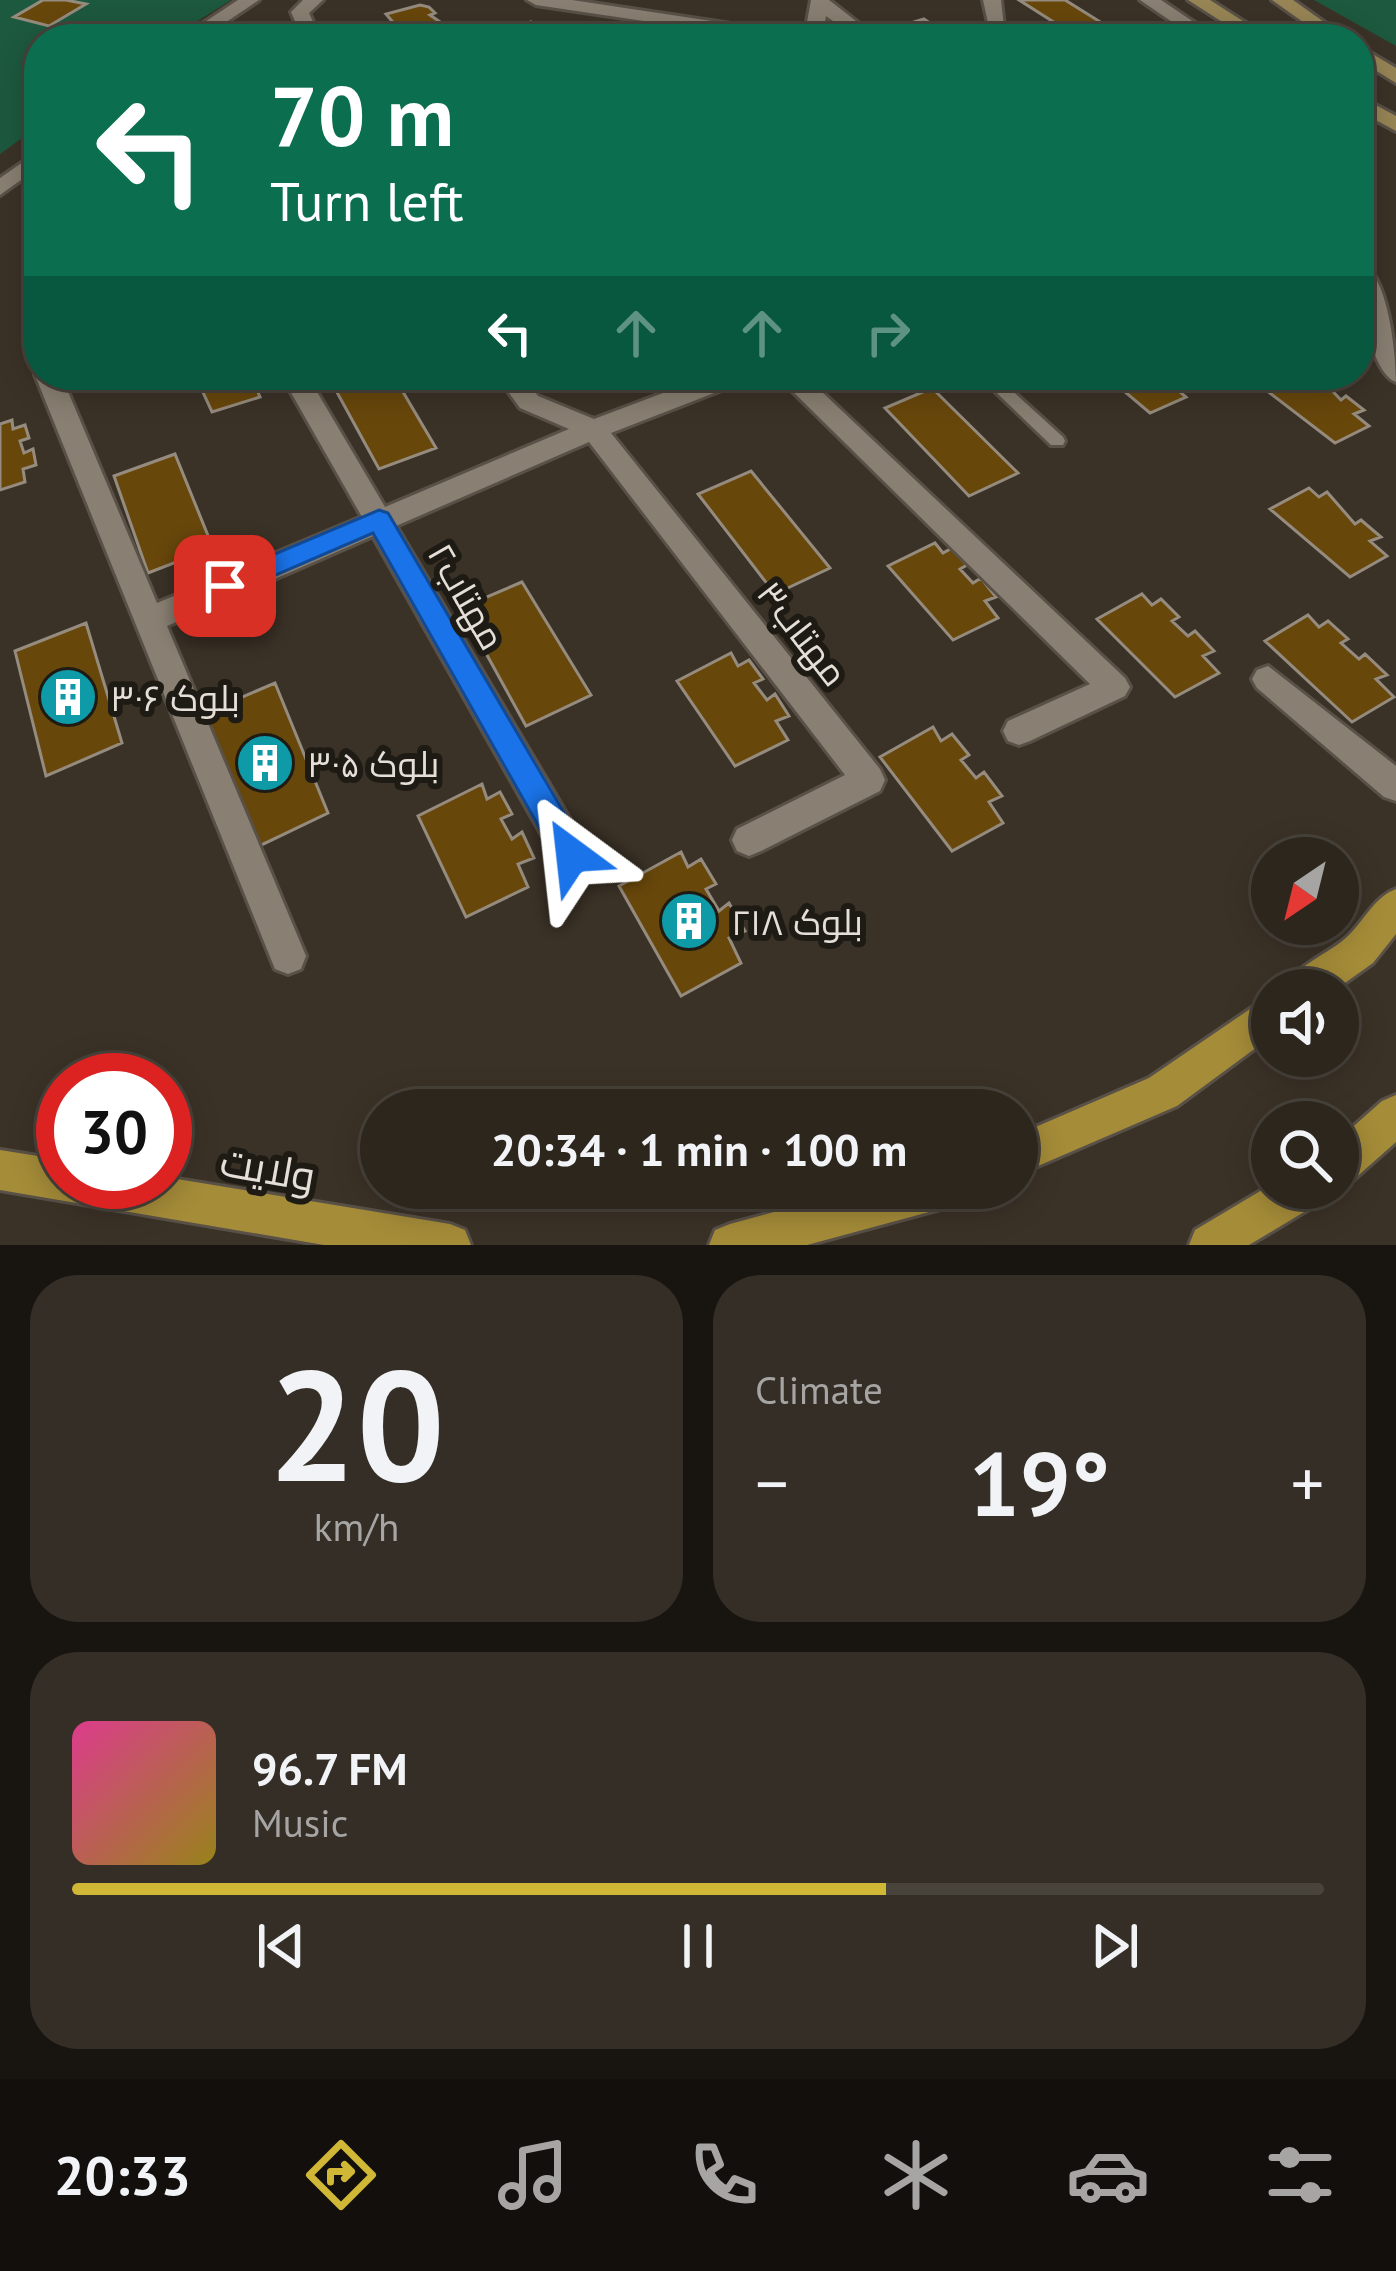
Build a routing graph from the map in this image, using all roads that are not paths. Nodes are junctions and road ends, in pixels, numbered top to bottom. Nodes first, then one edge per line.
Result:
1 (250, 0) edge
2 (314, 0) edge
3 (536, 0) edge
4 (654, 0) edge
5 (1149, 0) edge
6 (1197, 0) edge
7 (1281, 0) edge
8 (819, 1) edge
9 (212, 24) edge
10 (305, 24) edge
11 (687, 24) joint
12 (850, 24) edge
13 (1187, 24) edge
14 (1237, 24) edge
15 (1317, 24) edge
16 (24, 169) edge
17 (0, 189) edge
18 (1374, 311) edge
19 (1396, 373) edge
20 (58, 390) edge
21 (303, 390) edge
22 (521, 390) edge
23 (697, 390) edge
24 (805, 390) edge
25 (1002, 390) edge
26 (594, 429) junction
27 (1057, 441) dead end
28 (379, 520) junction
29 (148, 620) junction
30 (1268, 679) dead end
31 (1018, 731) dead end
32 (1396, 786) edge
33 (749, 840) dead end
34 (572, 855) dead end
35 (1396, 906) edge
36 (288, 956) dead end
37 (1333, 969) edge
38 (1251, 1028) edge
39 (1396, 1115) edge
40 (1038, 1146) edge
41 (1359, 1148) edge
42 (0, 1170) edge
43 (36, 1176) edge
44 (192, 1202) edge
45 (863, 1209) edge
46 (1269, 1209) edge
47 (450, 1245) edge
48 (730, 1245) edge
49 (1210, 1245) edge

1 - 9 street
2 - 10 street
3 - 11 street
4 - 11 street
5 - 13 street
6 - 14 main road
7 - 15 main road
8 - 12 street
16 - 17 street
18 - 19 street
20 - 29 street
21 - 28 street, مهتاب۲
22 - 26 street
23 - 26 street
24 - 31 street
25 - 27 lane
26 - 28 street
26 - 33 street, مهتاب۳
28 - 29 street
28 - 34 street, مهتاب۲
29 - 36 street
30 - 32 street
35 - 37 main road
38 - 40 main road
39 - 41 main road
42 - 43 main road, ولایت
44 - 47 main road, ولایت
45 - 48 main road
46 - 49 main road

